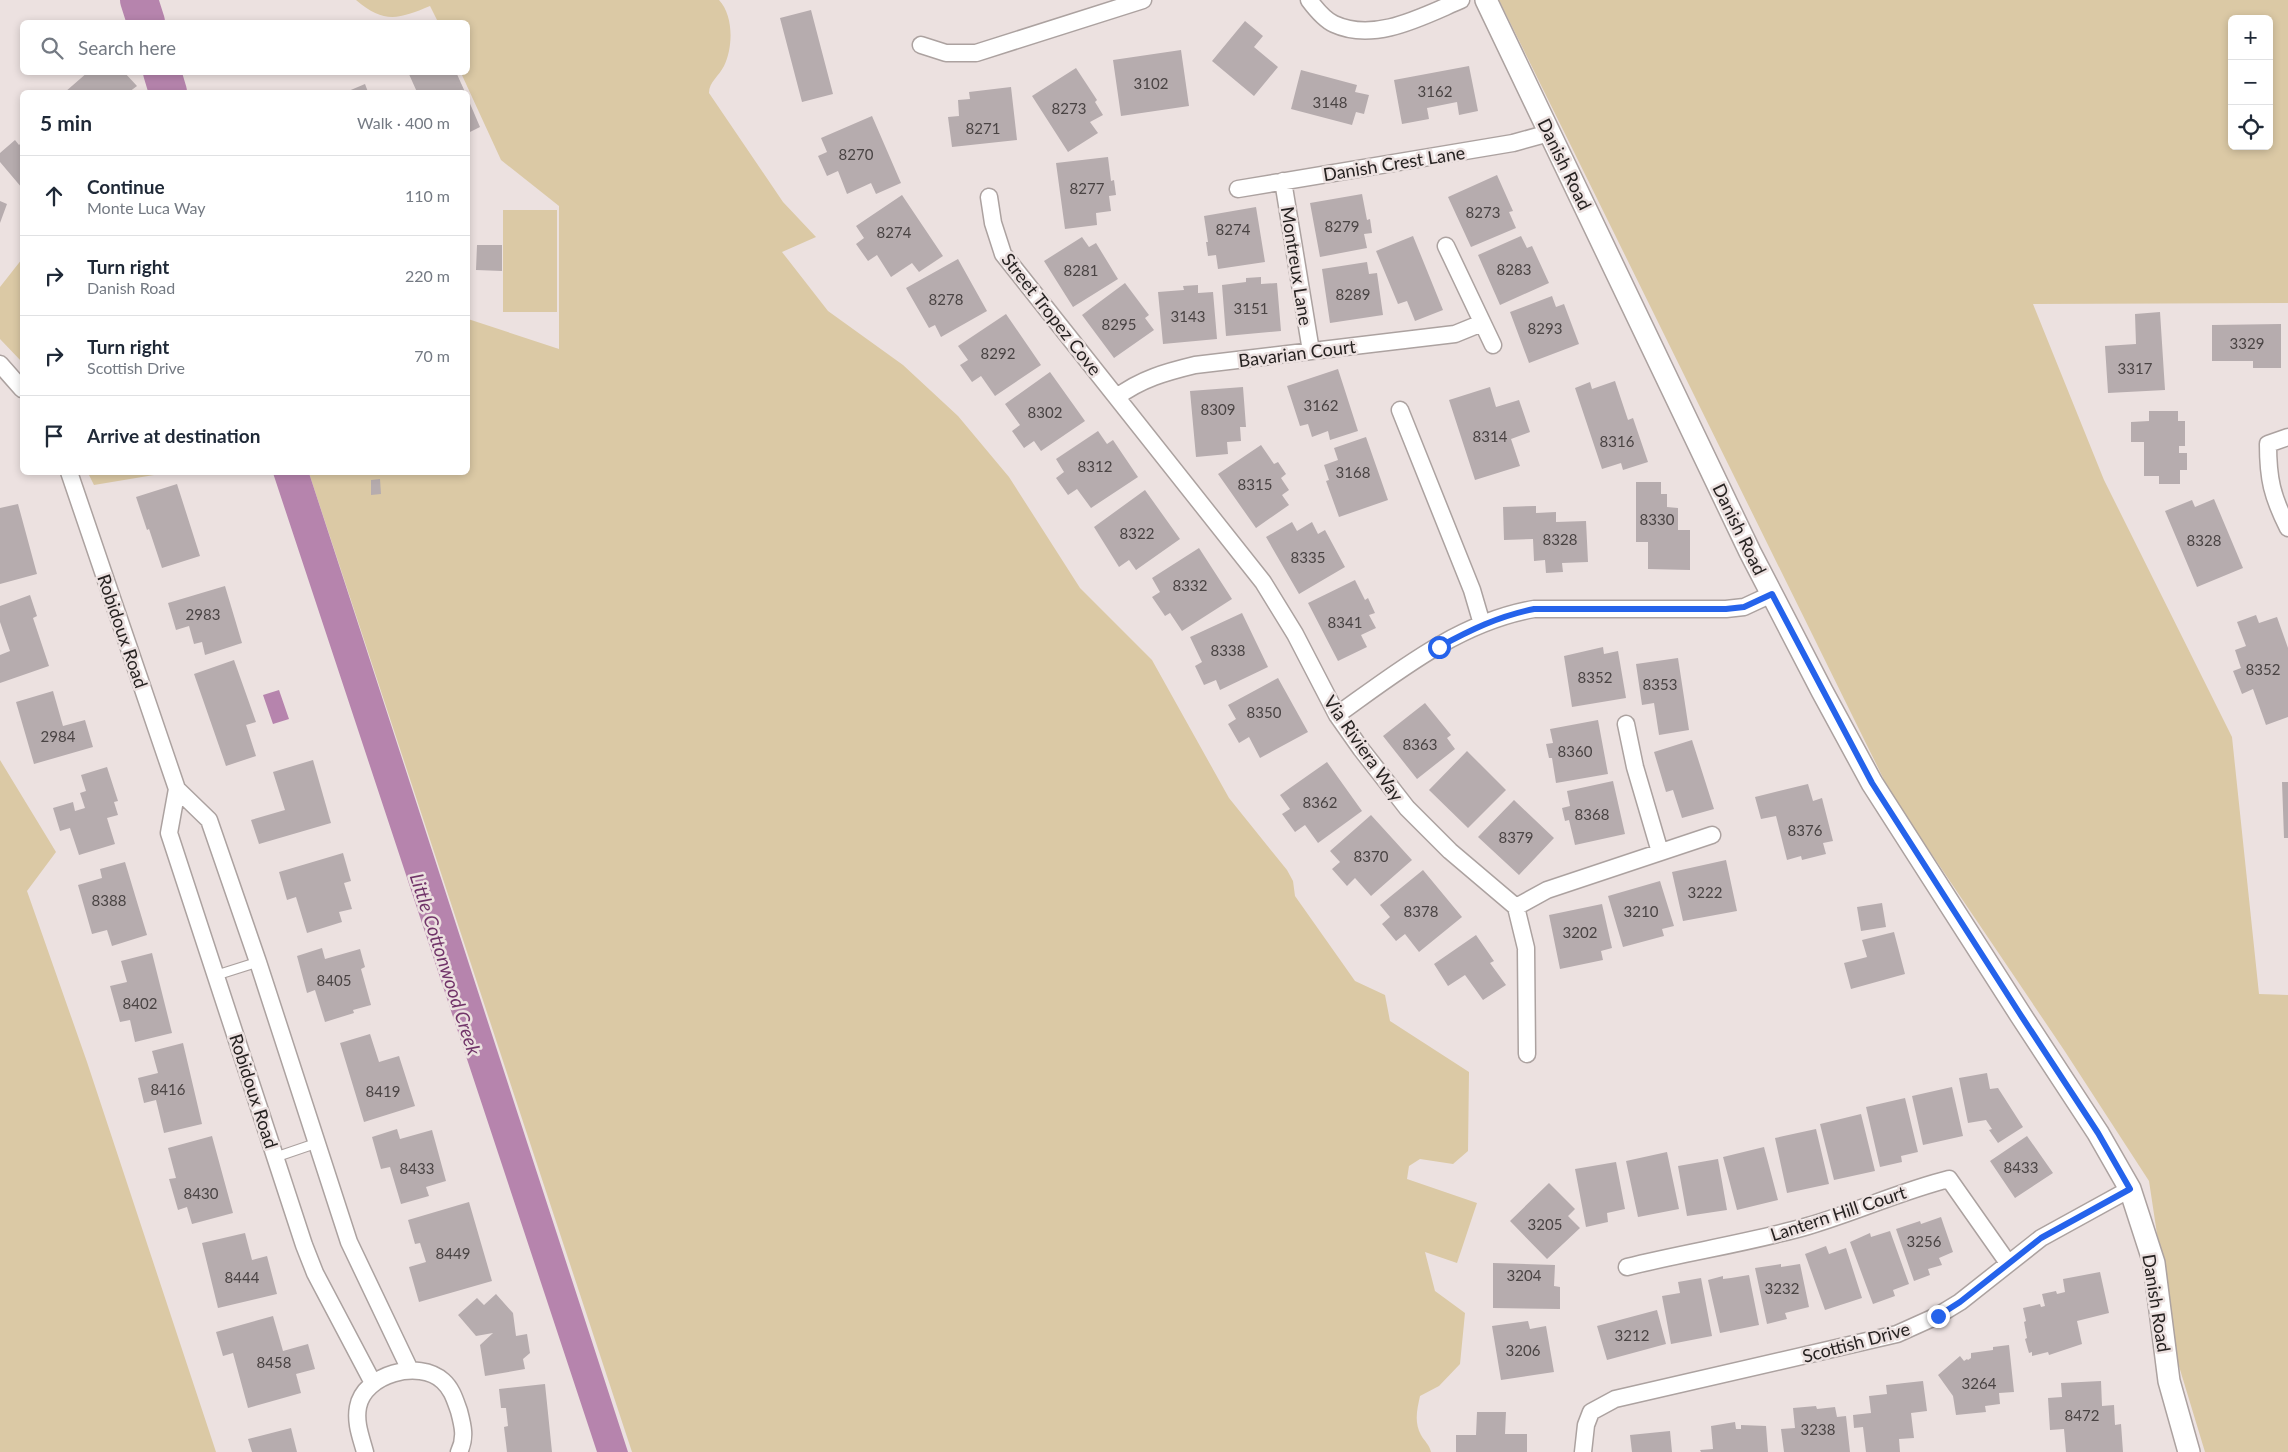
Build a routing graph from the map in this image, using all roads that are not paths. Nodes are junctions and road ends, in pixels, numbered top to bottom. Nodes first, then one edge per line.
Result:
1 (1143, 0) edge
2 (1309, 0) edge
3 (1461, 0) edge
4 (1486, 0) edge
5 (921, 46) dead end
6 (1549, 132) junction
7 (1283, 181) junction
8 (1238, 189) dead end
9 (989, 197) dead end
10 (1446, 246) dead end
11 (1482, 323) junction
12 (1492, 345) dead end
13 (1311, 351) junction
14 (0, 364) edge
15 (20, 387) edge
16 (1117, 397) junction
17 (1400, 410) dead end
18 (2288, 437) edge
19 (70, 475) edge
20 (2288, 528) edge
21 (1772, 594) junction
22 (1482, 624) junction
23 (1337, 715) junction
24 (1626, 724) dead end
25 (177, 789) junction
26 (1712, 835) dead end
27 (1660, 852) junction
28 (1516, 907) junction
29 (258, 962) junction
30 (217, 975) junction
31 (1527, 1054) dead end
32 (317, 1143) junction
33 (276, 1157) junction
34 (2130, 1189) junction
35 (2008, 1263) junction
36 (1627, 1267) dead end
37 (410, 1370) junction
38 (373, 1383) junction
39 (365, 1452) edge
40 (459, 1452) edge
41 (1584, 1452) edge
42 (2189, 1452) edge

1 - 5 street
2 - 3 street
4 - 6 street, Danish Road
6 - 7 street, Danish Crest Lane
6 - 21 street, Danish Road
7 - 8 street, Danish Crest Lane
7 - 13 street, Montreux Lane
9 - 16 street, Street Tropez Cove
10 - 11 street
11 - 12 street
11 - 13 street, Bavarian Court
13 - 16 street, Bavarian Court
14 - 15 street
16 - 23 street, Via Riviera Way
17 - 22 street
18 - 20 street
19 - 25 street, Robidoux Road
21 - 22 street
21 - 34 street, Danish Road
22 - 23 street
23 - 28 street, Via Riviera Way
24 - 27 street
25 - 29 street, Robidoux Road
25 - 30 street, Robidoux Road
26 - 27 street
27 - 28 street
28 - 31 street
29 - 30 lane
29 - 32 street, Robidoux Road
30 - 33 street, Robidoux Road
32 - 33 lane
32 - 37 street, Robidoux Road
33 - 38 street, Robidoux Road
34 - 35 street, Scottish Drive
34 - 42 street, Danish Road
35 - 36 street, Lantern Hill Court
35 - 41 street, Scottish Drive
37 - 38 street
37 - 40 street
38 - 39 street

